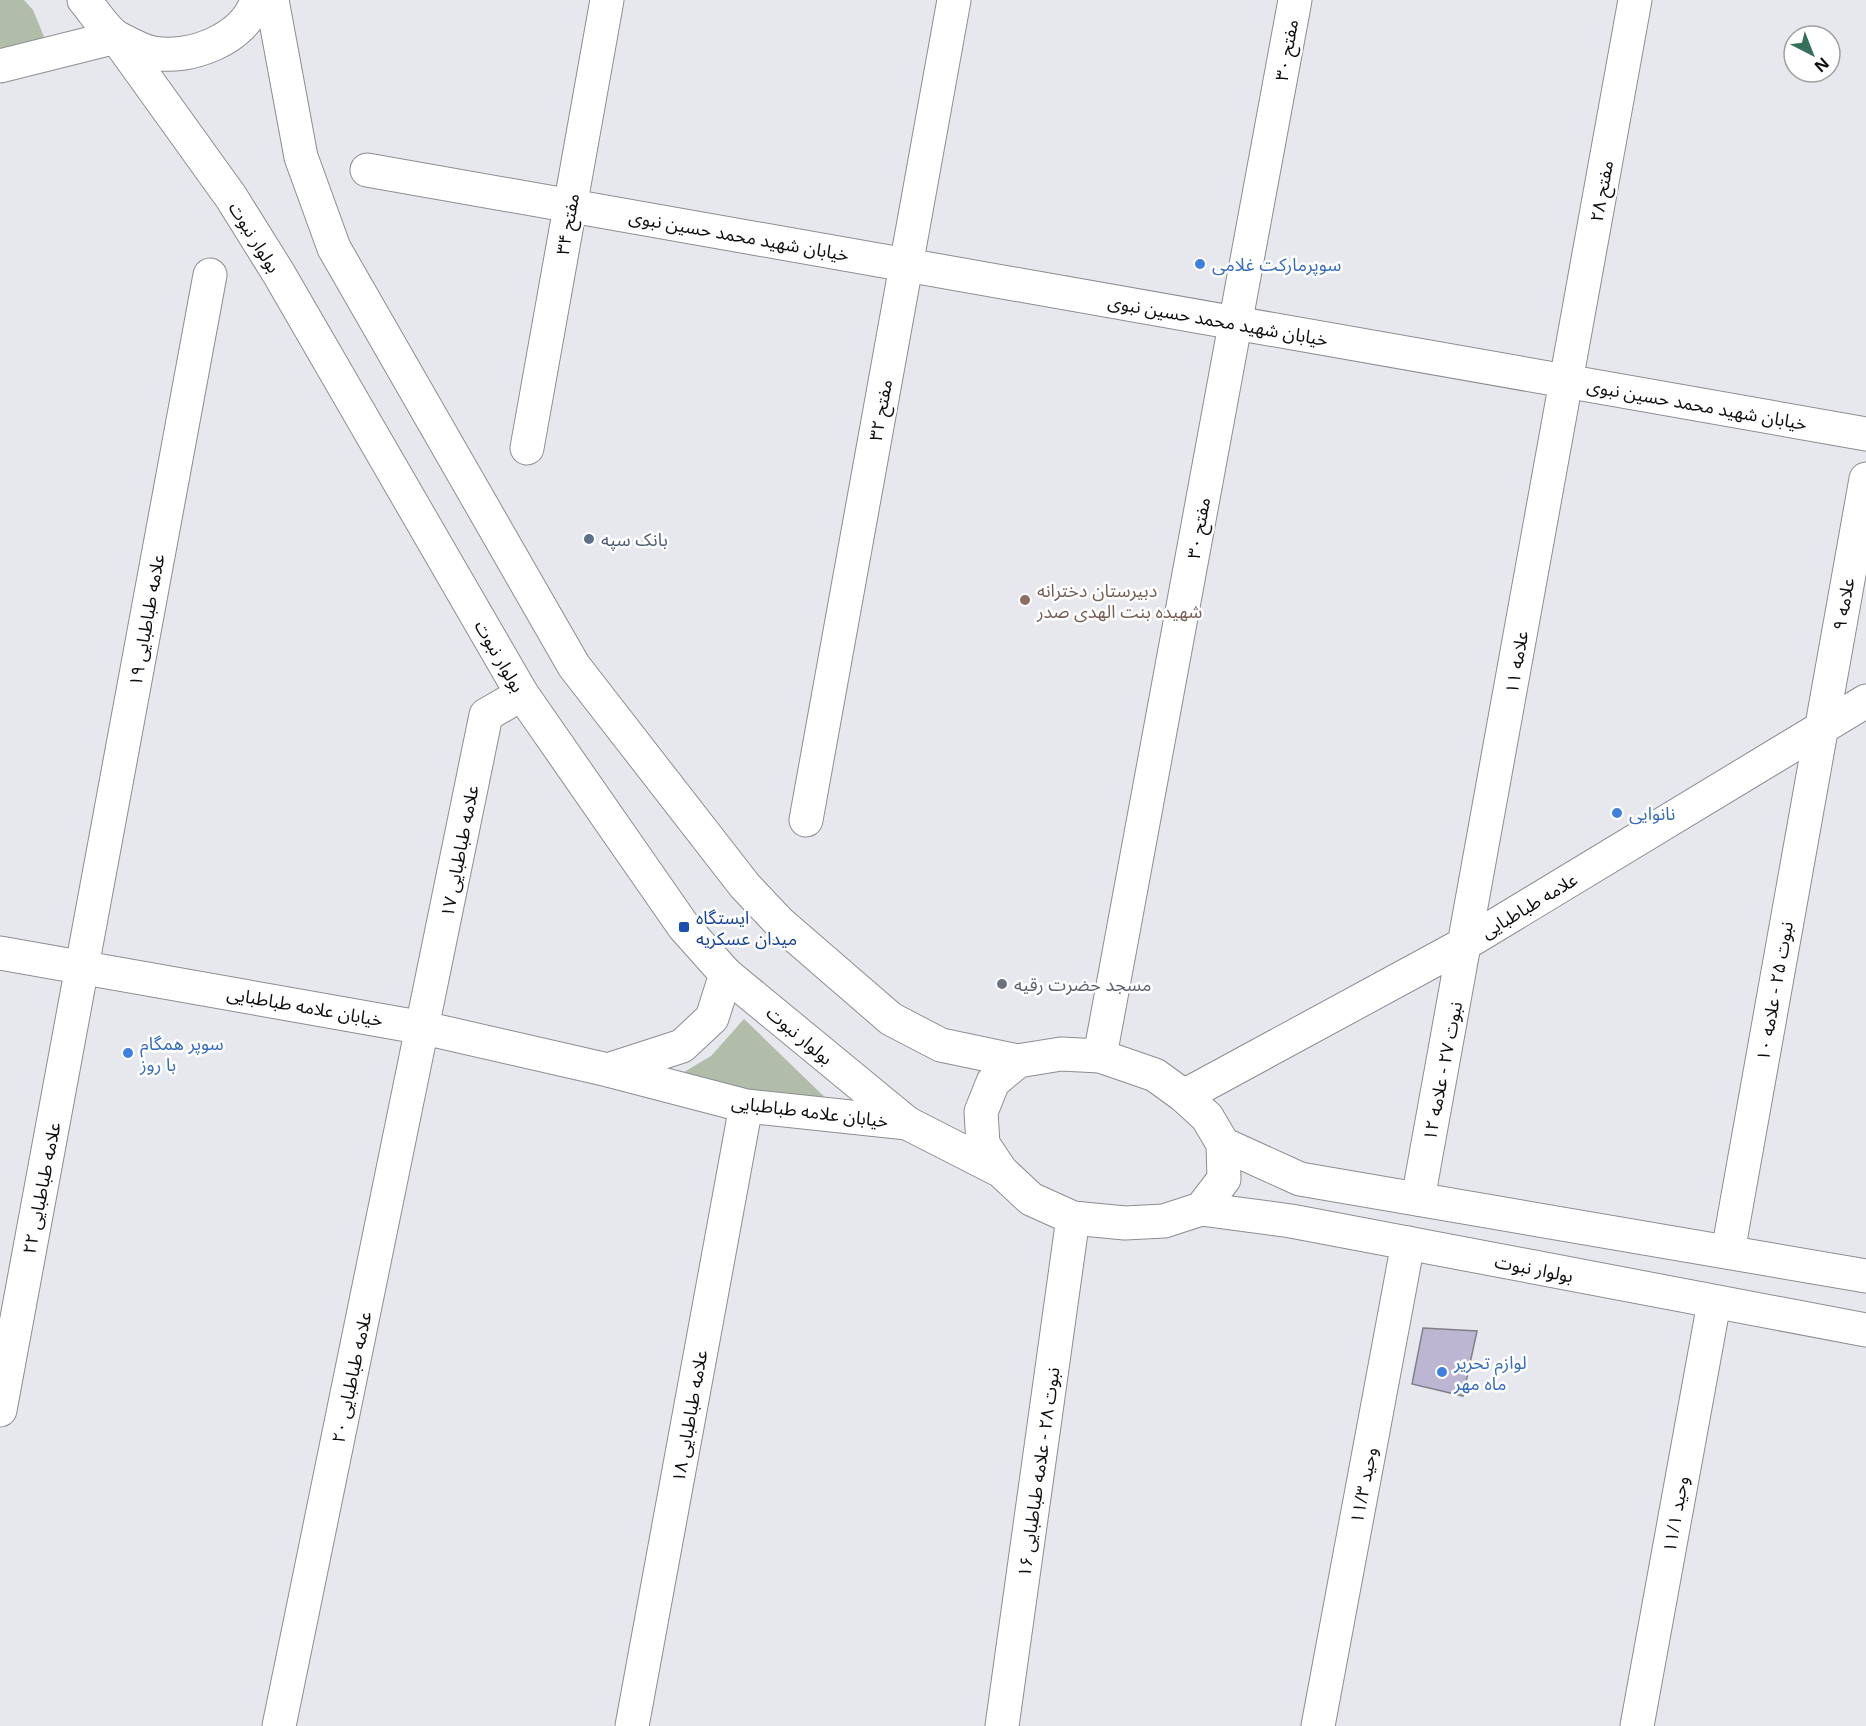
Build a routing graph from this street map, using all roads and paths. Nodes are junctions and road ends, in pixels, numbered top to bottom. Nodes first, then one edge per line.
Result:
1 (84, 0) edge
2 (257, 0) edge
3 (272, 0) edge
4 (607, 0) edge
5 (954, 0) edge
6 (1295, 0) edge
7 (1635, 0) edge
8 (116, 37) junction
9 (0, 66) edge
10 (367, 170) dead end
11 (570, 206) junction
12 (906, 265) junction
13 (210, 275) dead end
14 (1236, 323) junction
15 (1566, 381) junction
16 (1866, 434) edge
17 (526, 448) dead end
18 (1866, 479) edge
19 (522, 694) junction
20 (1866, 701) edge
21 (1820, 729) junction
22 (806, 820) dead end
23 (1466, 944) junction
24 (0, 953) edge
25 (82, 966) junction
26 (726, 974) junction
27 (424, 1028) junction
28 (1100, 1056) junction
29 (1018, 1061) junction
30 (608, 1070) junction
31 (1184, 1096) junction
32 (747, 1106) junction
33 (907, 1123) junction
34 (1223, 1144) junction
35 (1000, 1171) junction
36 (1418, 1199) junction
37 (1201, 1209) junction
38 (1073, 1218) junction
39 (1408, 1243) junction
40 (1728, 1252) junction
41 (1866, 1276) edge
42 (1714, 1303) junction
43 (1866, 1330) edge
44 (0, 1410) edge
45 (279, 1726) edge
46 (632, 1726) edge
47 (1002, 1726) edge
48 (1318, 1726) edge
49 (1637, 1726) edge

1 - 8 street, بولوار نبوت
2 - 8 street
3 - 29 street
4 - 11 street, مفتح ۳۴
5 - 12 street, مفتح ۳۲
6 - 14 street, مفتح ۳۰
7 - 15 street, مفتح ۲۸
8 - 9 street
8 - 19 street, بولوار نبوت
10 - 11 street, خیابان شهید محمد حسین نبوی
11 - 12 street, خیابان شهید محمد حسین نبوی
11 - 17 street, مفتح ۳۴
12 - 14 street, خیابان شهید محمد حسین نبوی
12 - 22 street, مفتح ۳۲
13 - 25 street, علامه طباطبایی ۱۹
14 - 15 street, خیابان شهید محمد حسین نبوی
14 - 28 street, مفتح ۳۰
15 - 16 street, خیابان شهید محمد حسین نبوی
15 - 23 street, علامه ۱۱
18 - 21 street, علامه ۹
19 - 26 street, بولوار نبوت
19 - 27 street, علامه طباطبایی ۱۷
20 - 21 street, علامه طباطبایی
21 - 23 street, علامه طباطبایی
21 - 40 street, نبوت ۲۵ - علامه ۱۰
23 - 31 street, علامه طباطبایی
23 - 36 street, نبوت ۲۷ - علامه ۱۲
24 - 25 street, خیابان علامه طباطبایی
25 - 27 street, خیابان علامه طباطبایی
25 - 44 street, علامه طباطبایی ۲۲
26 - 30 street
26 - 33 street, بولوار نبوت
27 - 30 street, خیابان علامه طباطبایی
27 - 45 street, علامه طباطبایی ۲۰
28 - 29 street
28 - 31 street
29 - 35 street
30 - 32 street, خیابان علامه طباطبایی
31 - 34 street
32 - 33 street, خیابان علامه طباطبایی
32 - 46 street, علامه طباطبایی ۱۸
33 - 35 street, بولوار نبوت
34 - 36 street
34 - 37 street
35 - 38 street
36 - 40 street
37 - 38 street
37 - 39 street, بولوار نبوت
38 - 47 street, نبوت ۲۸ - علامه طباطبایی ۱۶
39 - 42 street, بولوار نبوت
39 - 48 street, وحید ۱۱/۳
40 - 41 street
42 - 43 street, بولوار نبوت
42 - 49 street, وحید ۱۱/۱

